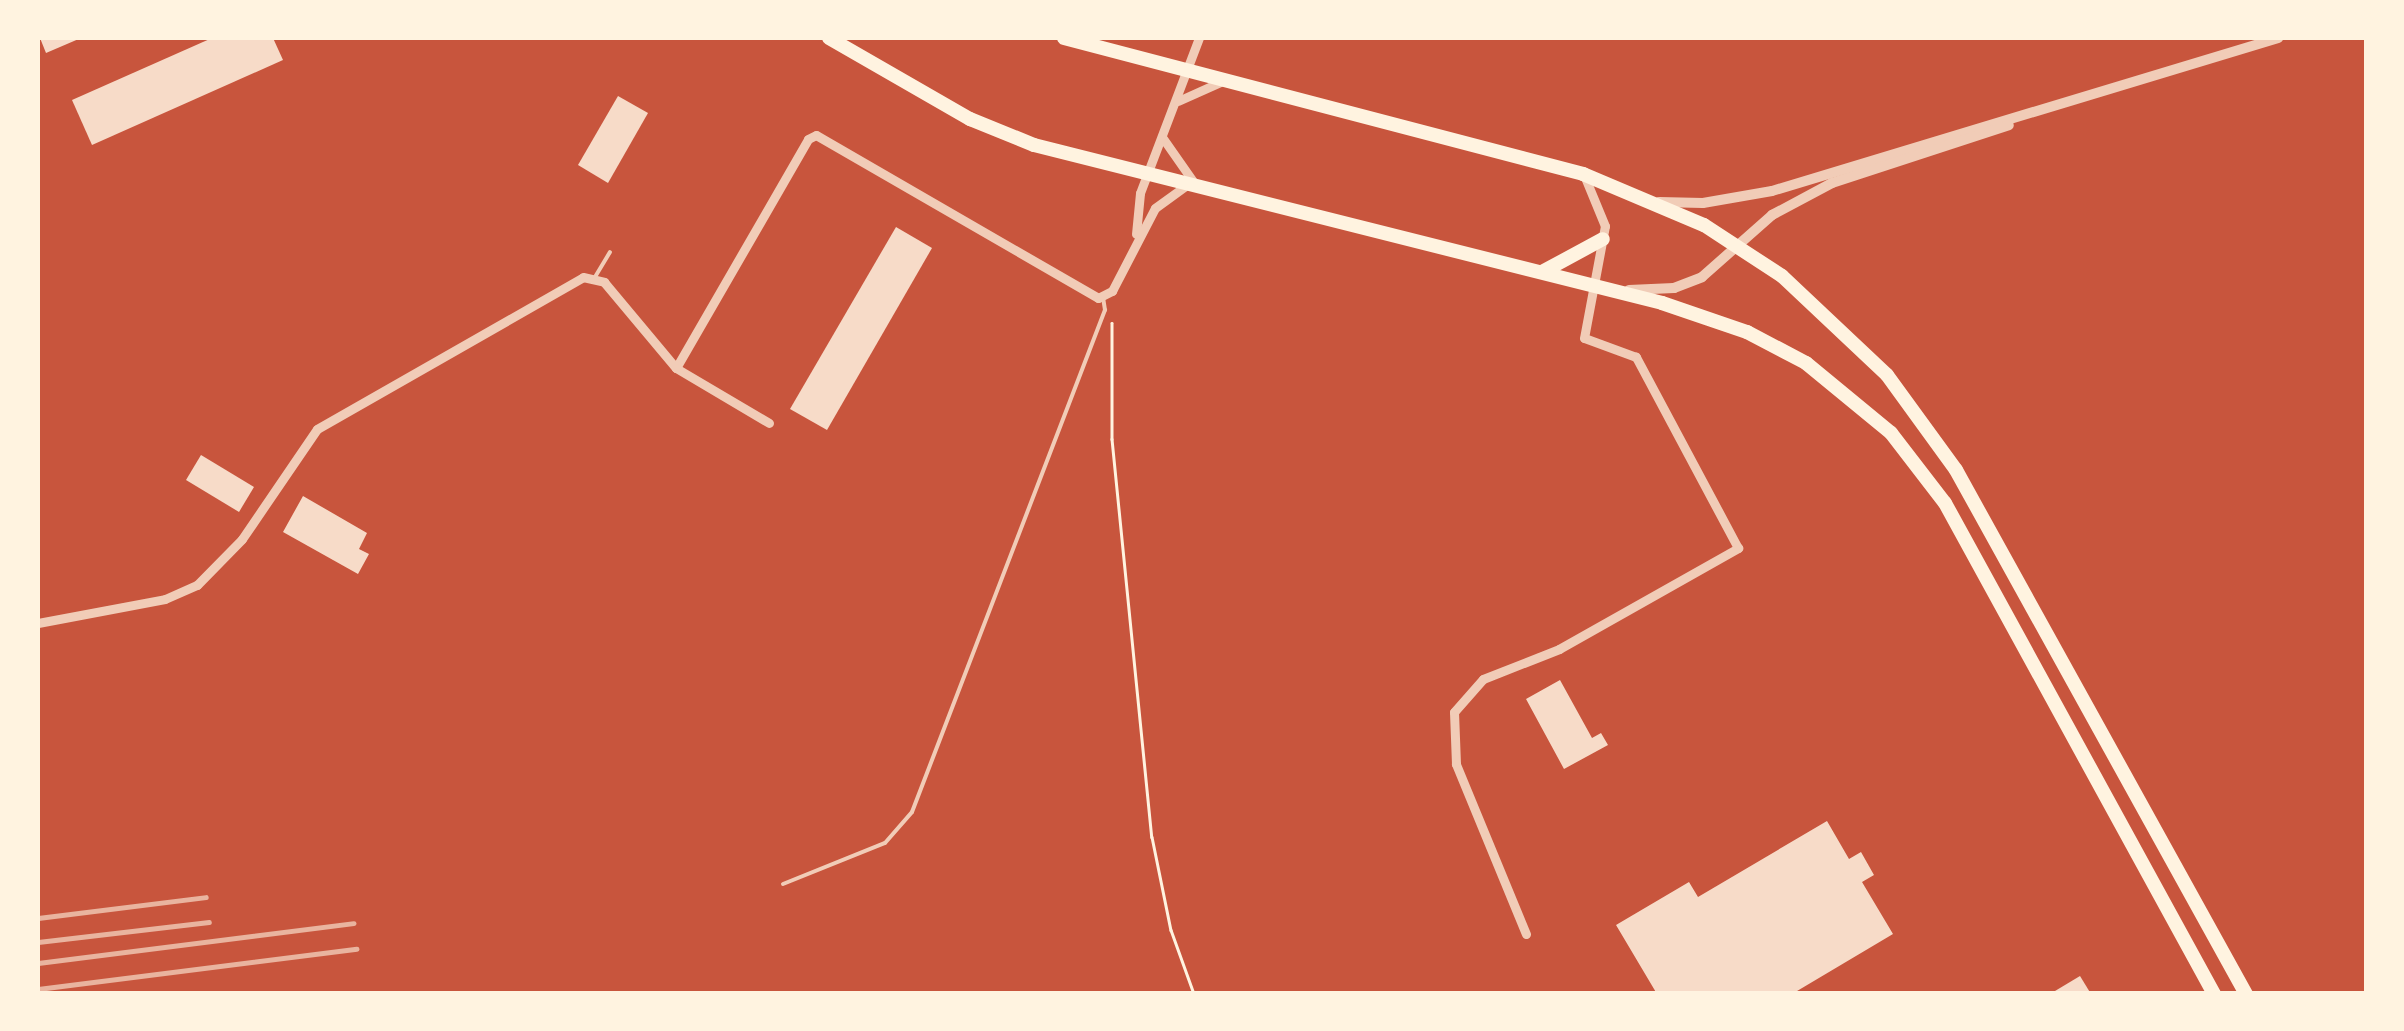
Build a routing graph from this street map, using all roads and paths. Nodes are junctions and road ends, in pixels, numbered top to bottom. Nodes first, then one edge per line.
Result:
1 (829, 38) edge
2 (1064, 38) edge
3 (1199, 38) edge
4 (2278, 38) edge
5 (1189, 68) junction
6 (1230, 78) junction
7 (1178, 102) junction
8 (2033, 116) junction
9 (1162, 138) junction
10 (1583, 174) junction
11 (1147, 175) junction
12 (1192, 186) junction
13 (1654, 202) junction
14 (1136, 236) junction
15 (1603, 239) junction
16 (1738, 246) junction
17 (610, 252) dead end
18 (1541, 273) junction
19 (595, 277) junction
20 (1594, 286) junction
21 (1103, 298) junction
22 (1105, 310) junction
23 (676, 368) junction
24 (768, 423) dead end
25 (38, 624) edge
26 (784, 884) dead end
27 (1526, 934) dead end
28 (1194, 994) edge
29 (2214, 994) edge
30 (2246, 994) edge

1 - 11 main road
2 - 5 main road
3 - 5 street
4 - 8 street
5 - 6 main road
5 - 7 street
6 - 7 street
6 - 10 main road
7 - 9 street
8 - 13 street
8 - 16 street
9 - 11 street
9 - 12 street
10 - 13 main road
10 - 15 street
11 - 12 main road
11 - 14 street
12 - 14 street
12 - 18 main road
13 - 16 main road
14 - 21 street
15 - 18 main road
15 - 20 street
16 - 20 street
16 - 30 main road
17 - 19 lane
18 - 20 main road
19 - 23 street
19 - 25 street
20 - 27 street
20 - 29 main road
21 - 22 lane
21 - 23 street
22 - 26 lane
22 - 28 path
23 - 24 street

